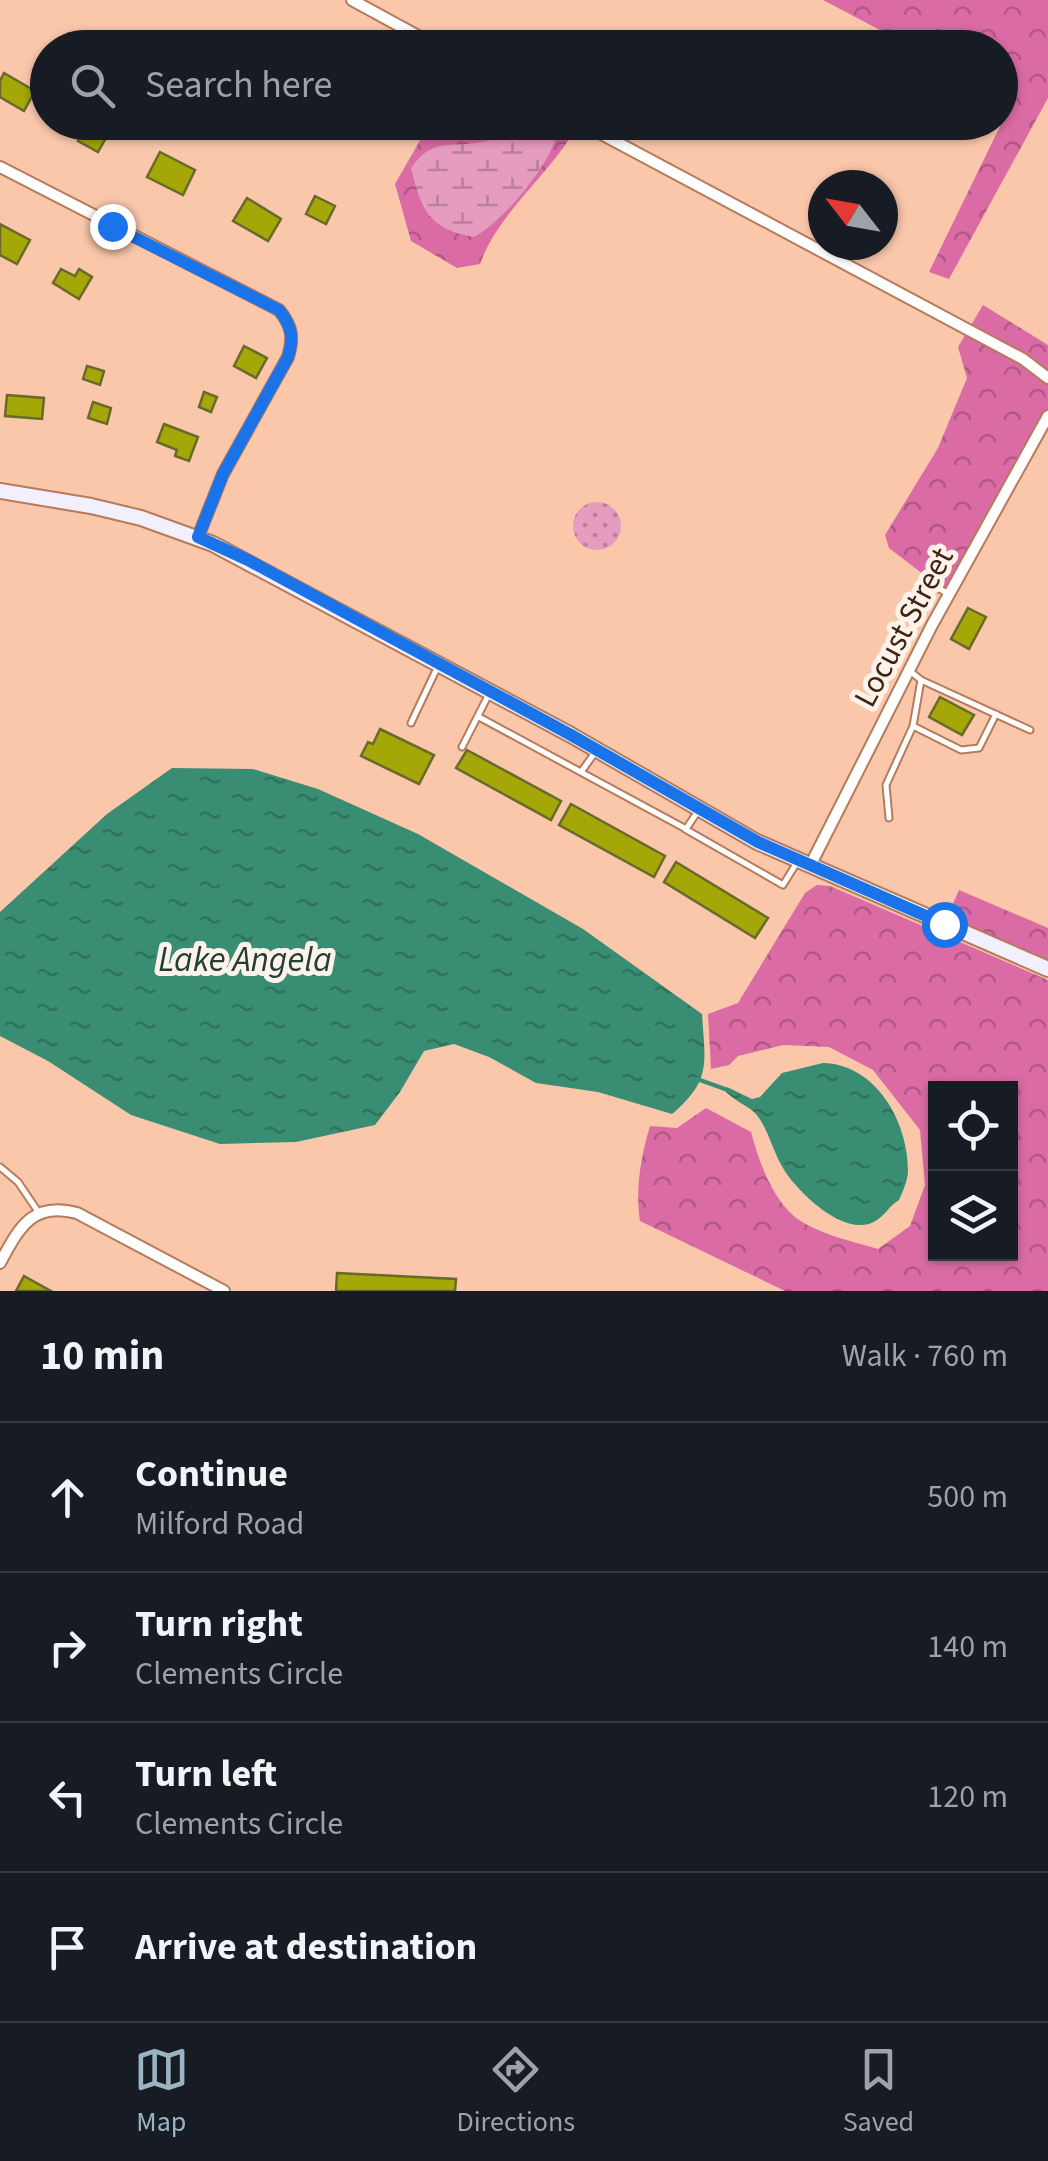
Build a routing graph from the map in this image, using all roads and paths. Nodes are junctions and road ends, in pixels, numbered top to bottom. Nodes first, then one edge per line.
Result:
1 (352, 0) edge
2 (407, 30) edge
3 (613, 140) edge
4 (0, 167) edge
5 (1048, 378) edge
6 (1048, 416) edge
7 (0, 492) edge
8 (198, 537) junction
9 (934, 586) dead end
10 (949, 594) junction
11 (439, 664) junction
12 (909, 669) junction
13 (921, 680) junction
14 (490, 692) junction
15 (996, 714) junction
16 (479, 718) junction
17 (411, 723) dead end
18 (914, 726) junction
19 (1030, 730) dead end
20 (462, 747) dead end
21 (596, 750) junction
22 (582, 772) junction
23 (700, 809) junction
24 (889, 818) dead end
25 (686, 829) junction
26 (804, 863) junction
27 (1048, 969) edge
28 (0, 1167) edge
29 (39, 1213) junction
30 (0, 1263) edge
31 (224, 1291) edge

1 - 2 street
3 - 5 street
4 - 8 street
6 - 10 street, Locust Street
7 - 8 street
8 - 11 street
9 - 10 lane
10 - 12 street, Locust Street
11 - 14 street
11 - 17 lane
12 - 13 lane
12 - 26 street, Locust Street
13 - 15 lane
13 - 18 lane
14 - 16 lane
14 - 21 street
15 - 18 lane
15 - 19 lane
16 - 20 lane
16 - 22 lane
18 - 24 lane
21 - 22 lane
21 - 23 street
22 - 25 lane
23 - 25 lane
23 - 26 street
25 - 26 lane
26 - 27 street
28 - 29 lane
29 - 30 street
29 - 31 street

